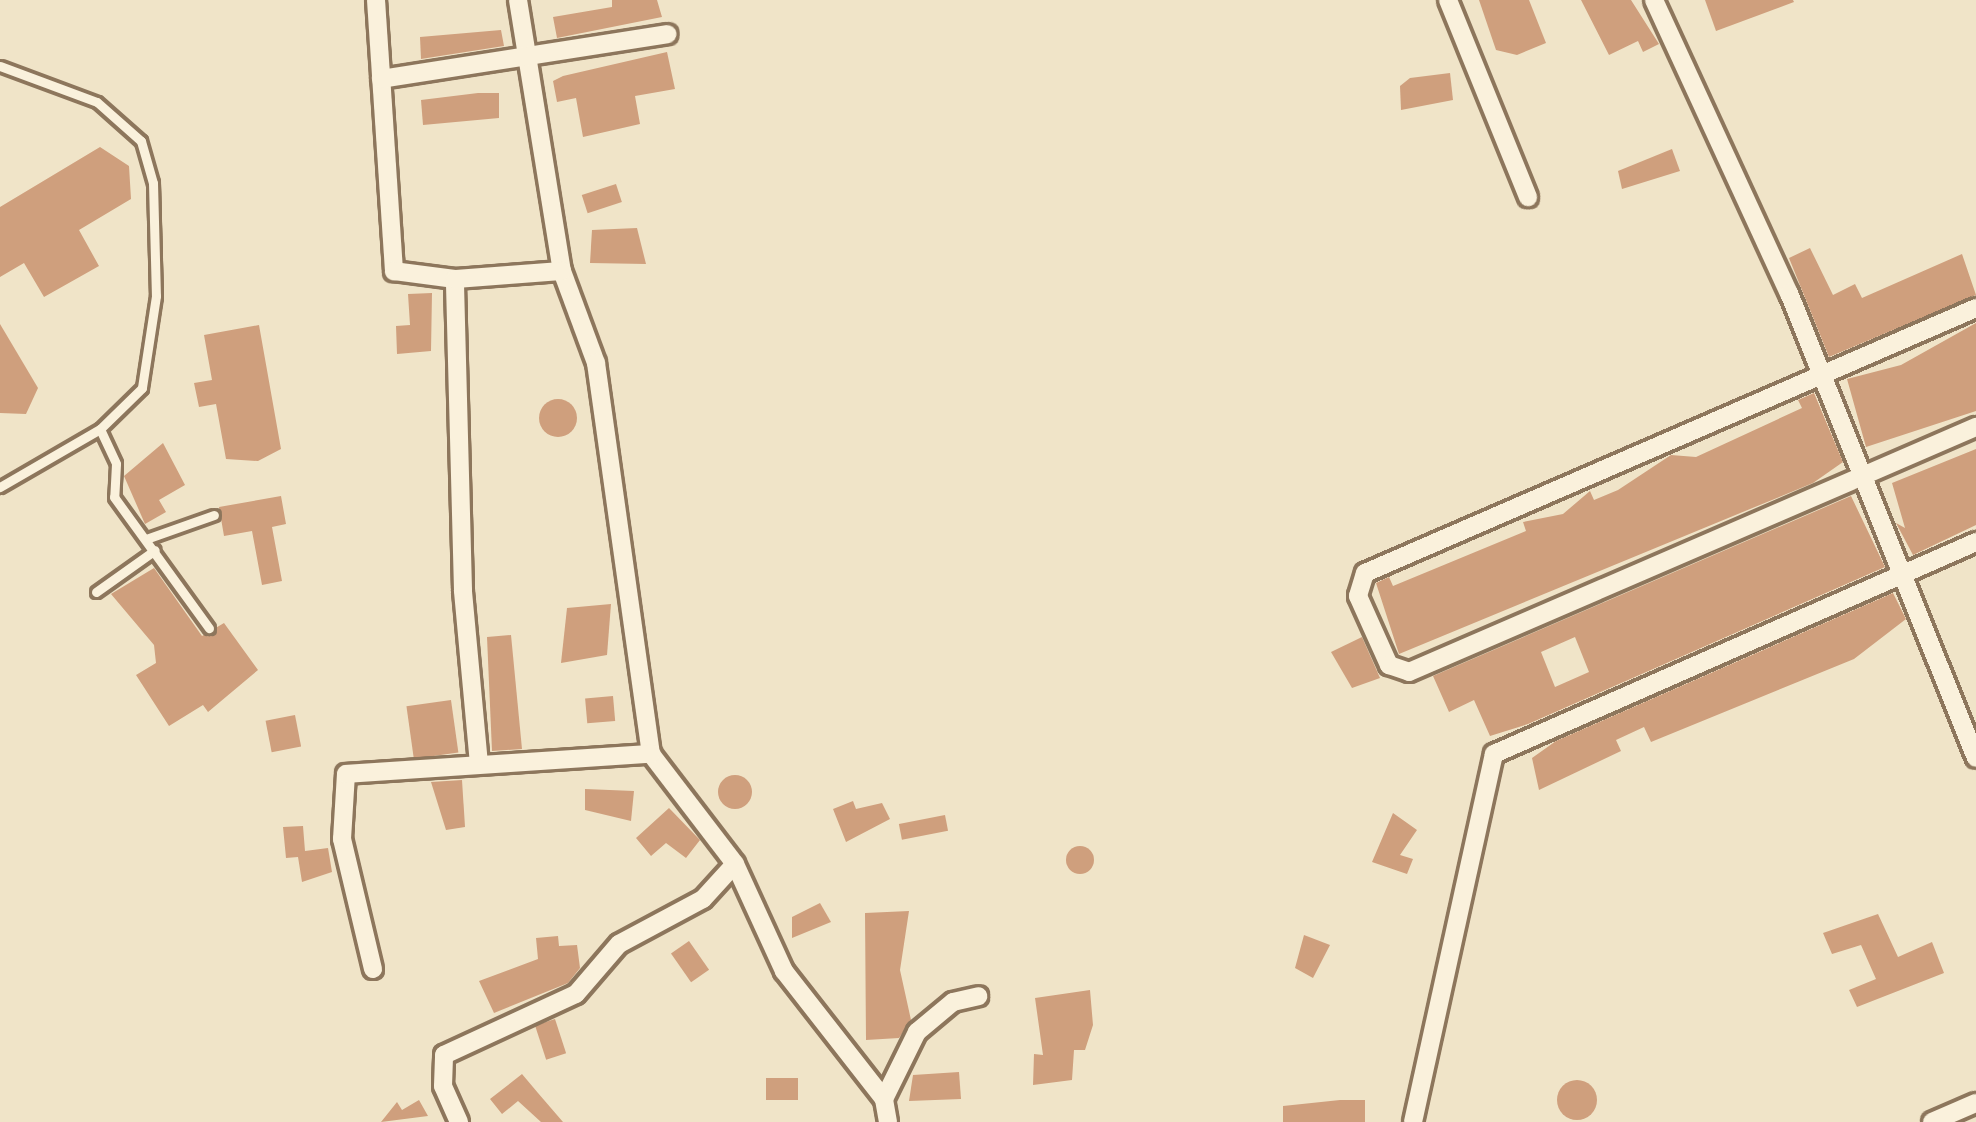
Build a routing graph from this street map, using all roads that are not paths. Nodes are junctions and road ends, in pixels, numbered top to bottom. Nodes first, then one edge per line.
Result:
1 (376, 0) edge
2 (518, 0) edge
3 (1448, 0) edge
4 (1654, 0) edge
5 (667, 34) dead end
6 (531, 59) junction
7 (0, 66) edge
8 (381, 79) junction
9 (1528, 197) dead end
10 (562, 272) junction
11 (455, 279) junction
12 (1976, 308) edge
13 (1817, 375) junction
14 (1976, 427) edge
15 (100, 429) junction
16 (1863, 476) junction
17 (0, 488) edge
18 (214, 515) dead end
19 (146, 539) junction
20 (1976, 542) edge
21 (155, 550) junction
22 (1902, 575) junction
23 (96, 592) dead end
24 (209, 628) dead end
25 (651, 754) junction
26 (1976, 758) edge
27 (479, 764) junction
28 (735, 864) junction
29 (373, 969) dead end
30 (979, 997) dead end
31 (884, 1099) junction
32 (1976, 1103) edge
33 (459, 1122) edge
34 (888, 1122) edge
35 (1413, 1122) edge
36 (1933, 1122) edge

1 - 8 street
2 - 6 street
3 - 9 street
4 - 13 street
5 - 6 street
6 - 8 street
6 - 10 street
7 - 15 lane
8 - 11 street
10 - 11 street
10 - 25 street
11 - 27 street
12 - 13 street
13 - 16 street
13 - 16 street
14 - 16 street
15 - 17 lane
15 - 19 lane
16 - 22 street
18 - 19 lane
19 - 21 lane
20 - 22 street
21 - 23 lane
21 - 24 lane
22 - 26 street
22 - 35 street
25 - 27 street
25 - 28 street
27 - 29 street
28 - 31 street
28 - 33 street
30 - 31 street
31 - 34 street
32 - 36 street

